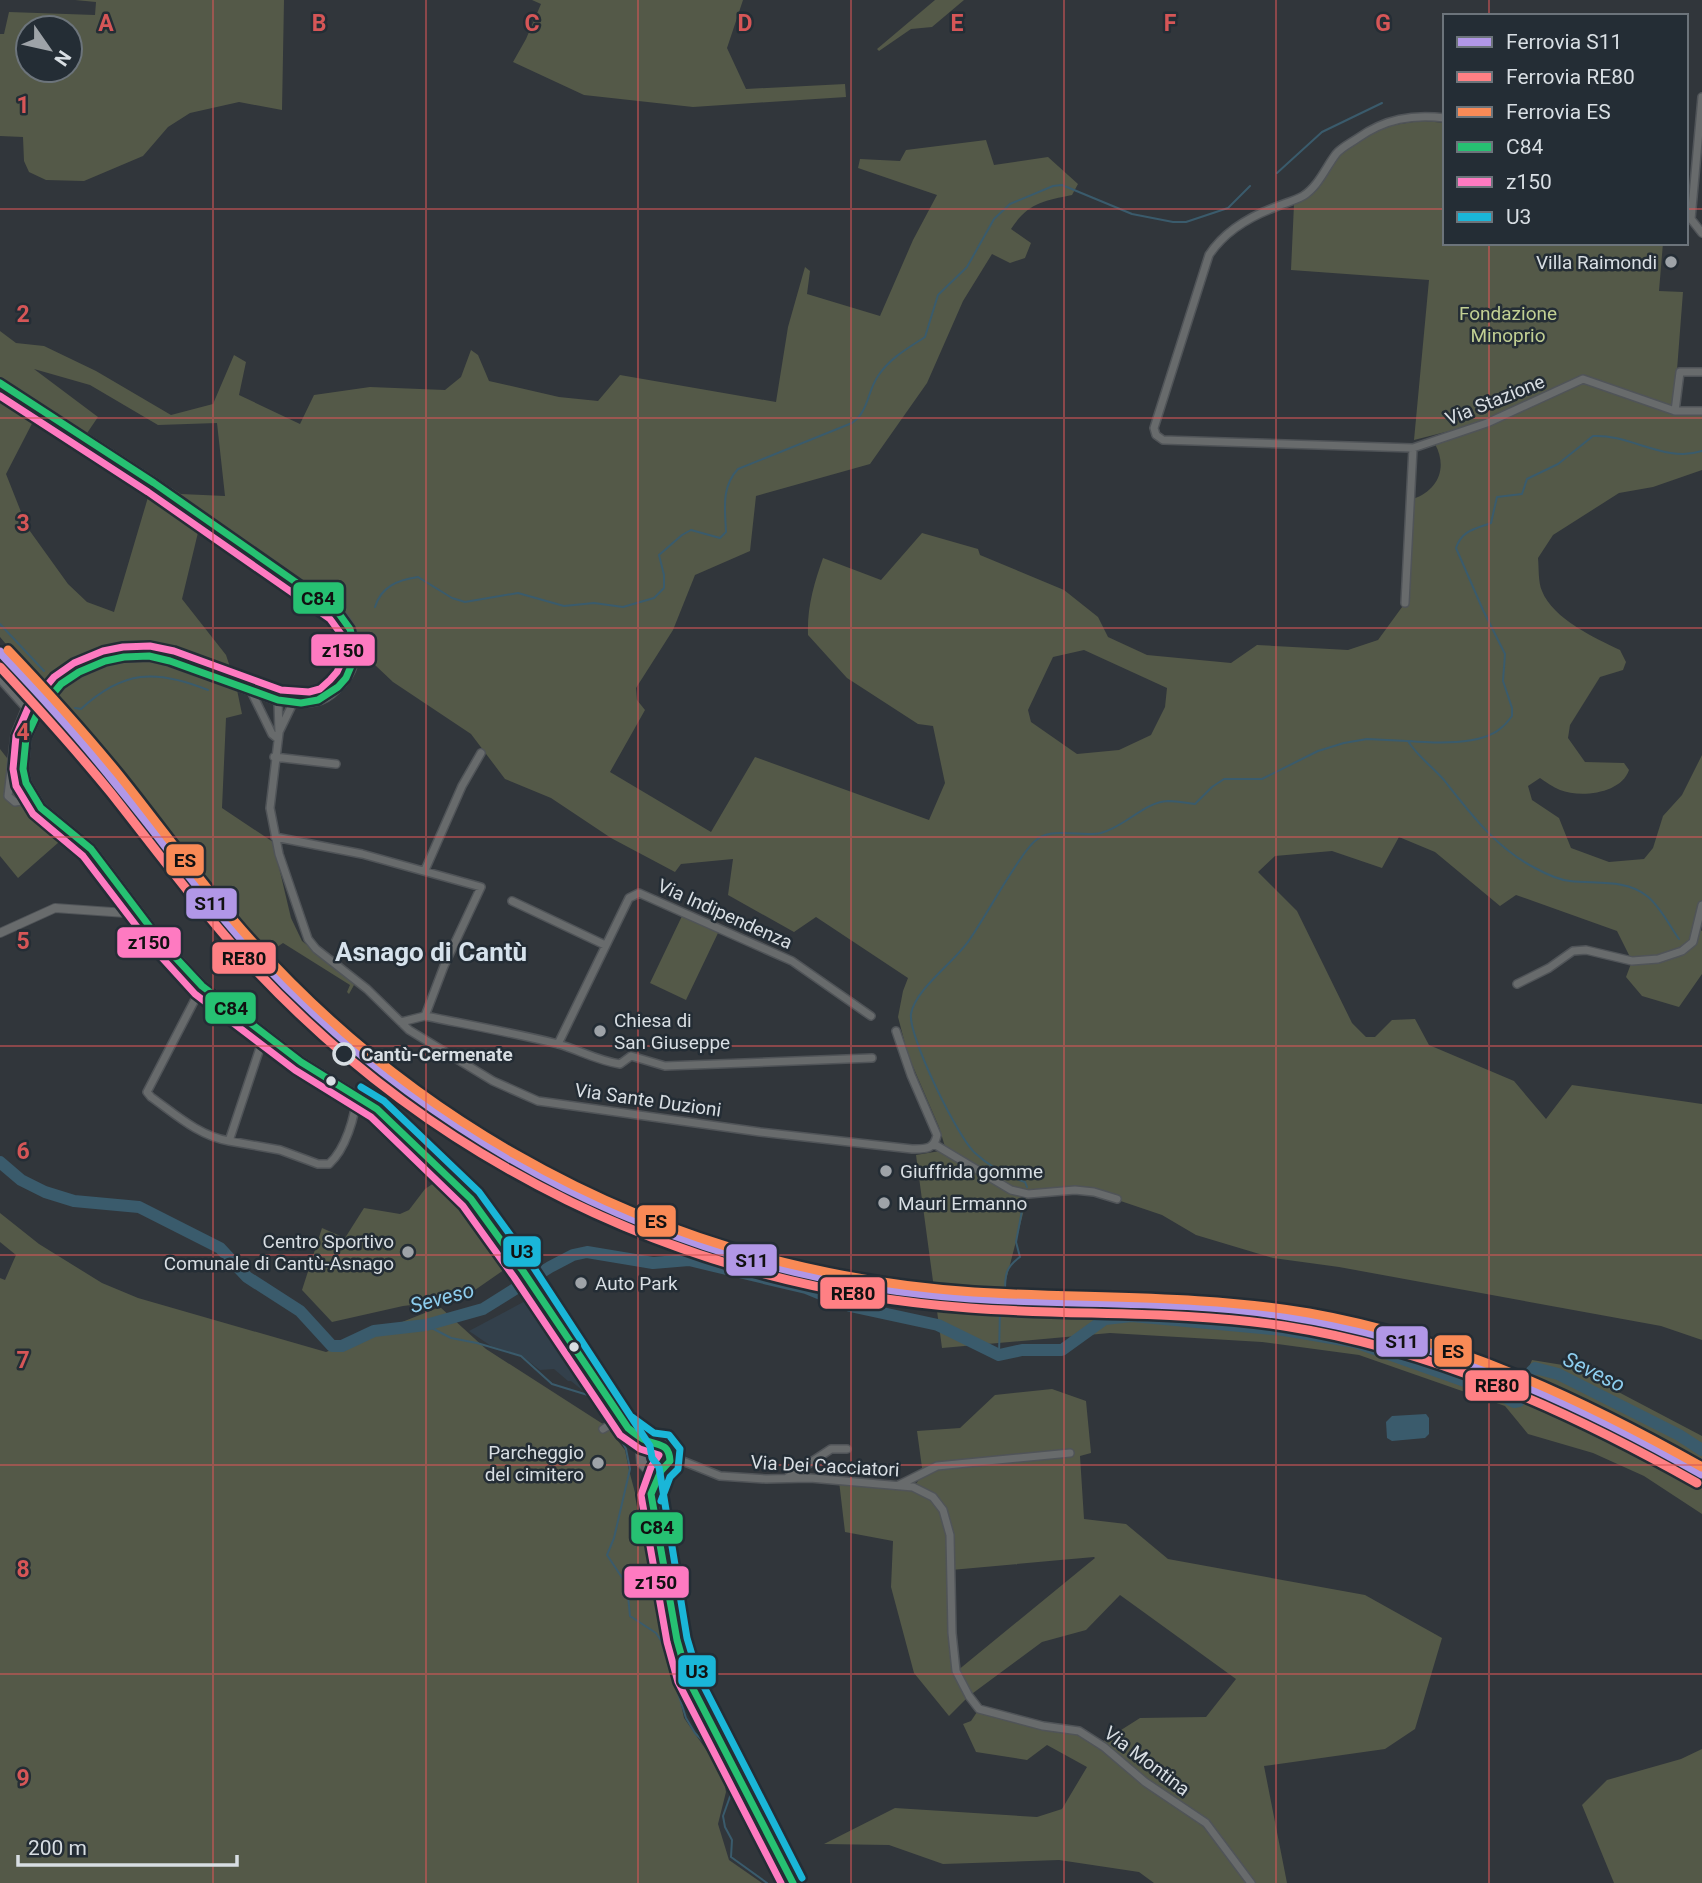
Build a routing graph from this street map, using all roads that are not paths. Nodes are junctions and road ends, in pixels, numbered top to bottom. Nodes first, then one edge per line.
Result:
1 (1702, 97) edge
2 (1443, 118) edge
3 (1688, 162) edge
4 (1696, 162) junction
5 (1698, 181) edge
6 (1702, 233) edge
7 (1702, 372) edge
8 (0, 383) edge
9 (1675, 411) junction
10 (1702, 411) edge
11 (1413, 448) junction
12 (1405, 603) dead end
13 (1, 680) edge
14 (251, 691) junction
15 (278, 700) junction
16 (293, 703) junction
17 (278, 736) junction
18 (481, 753) dead end
19 (274, 757) junction
20 (336, 764) dead end
21 (34, 799) junction
22 (275, 836) junction
23 (425, 870) junction
24 (512, 901) dead end
25 (1702, 905) edge
26 (137, 910) junction
27 (0, 933) edge
28 (605, 945) junction
29 (1517, 984) dead end
30 (202, 985) junction
31 (425, 1016) junction
32 (871, 1016) dead end
33 (401, 1022) junction
34 (896, 1031) dead end
35 (267, 1037) junction
36 (558, 1044) junction
37 (872, 1058) dead end
38 (356, 1095) junction
39 (229, 1142) junction
40 (934, 1144) junction
41 (1117, 1199) dead end
42 (628, 1428) junction
43 (650, 1443) junction
44 (847, 1449) dead end
45 (641, 1451) junction
46 (1070, 1452) dead end
47 (670, 1456) junction
48 (688, 1462) junction
49 (663, 1469) junction
50 (649, 1470) junction
51 (787, 1478) junction
52 (898, 1486) junction
53 (651, 1494) junction
54 (993, 1714) joint
55 (793, 1883) edge
56 (1251, 1883) edge

1 - 4 street
2 - 11 street
3 - 4 street
4 - 5 street
5 - 6 street
7 - 9 street
8 - 16 main road
9 - 10 street, Via Stazione
9 - 11 street, Via Stazione
11 - 12 street
13 - 21 street
14 - 15 main road
14 - 17 street
14 - 21 main road
15 - 16 main road
15 - 17 street
16 - 17 street
17 - 19 street, Via Sante Duzioni
18 - 23 street
19 - 20 street
19 - 22 street, Via Sante Duzioni
21 - 26 main road
22 - 23 street
22 - 33 street, Via Sante Duzioni
23 - 31 street
24 - 28 street
25 - 29 street
26 - 27 street
26 - 30 main road
28 - 32 street, Via Indipendenza
28 - 36 street, Via Indipendenza
30 - 35 main road
30 - 39 street
31 - 33 street
31 - 36 street
33 - 40 street, Via Sante Duzioni
34 - 40 street
35 - 38 main road
35 - 39 street
36 - 37 street
38 - 39 street
38 - 42 main road
40 - 41 street
42 - 43 main road
42 - 45 main road
43 - 45 main road
43 - 47 main road
44 - 51 street
45 - 50 main road
46 - 52 street
47 - 48 street, Via Dei Cacciatori
47 - 49 main road
48 - 49 street
48 - 51 street, Via Dei Cacciatori
49 - 50 main road
49 - 53 main road
50 - 53 main road
51 - 52 street, Via Dei Cacciatori
52 - 54 street, Via Dei Cacciatori
53 - 55 main road
54 - 56 street, Via Montina

